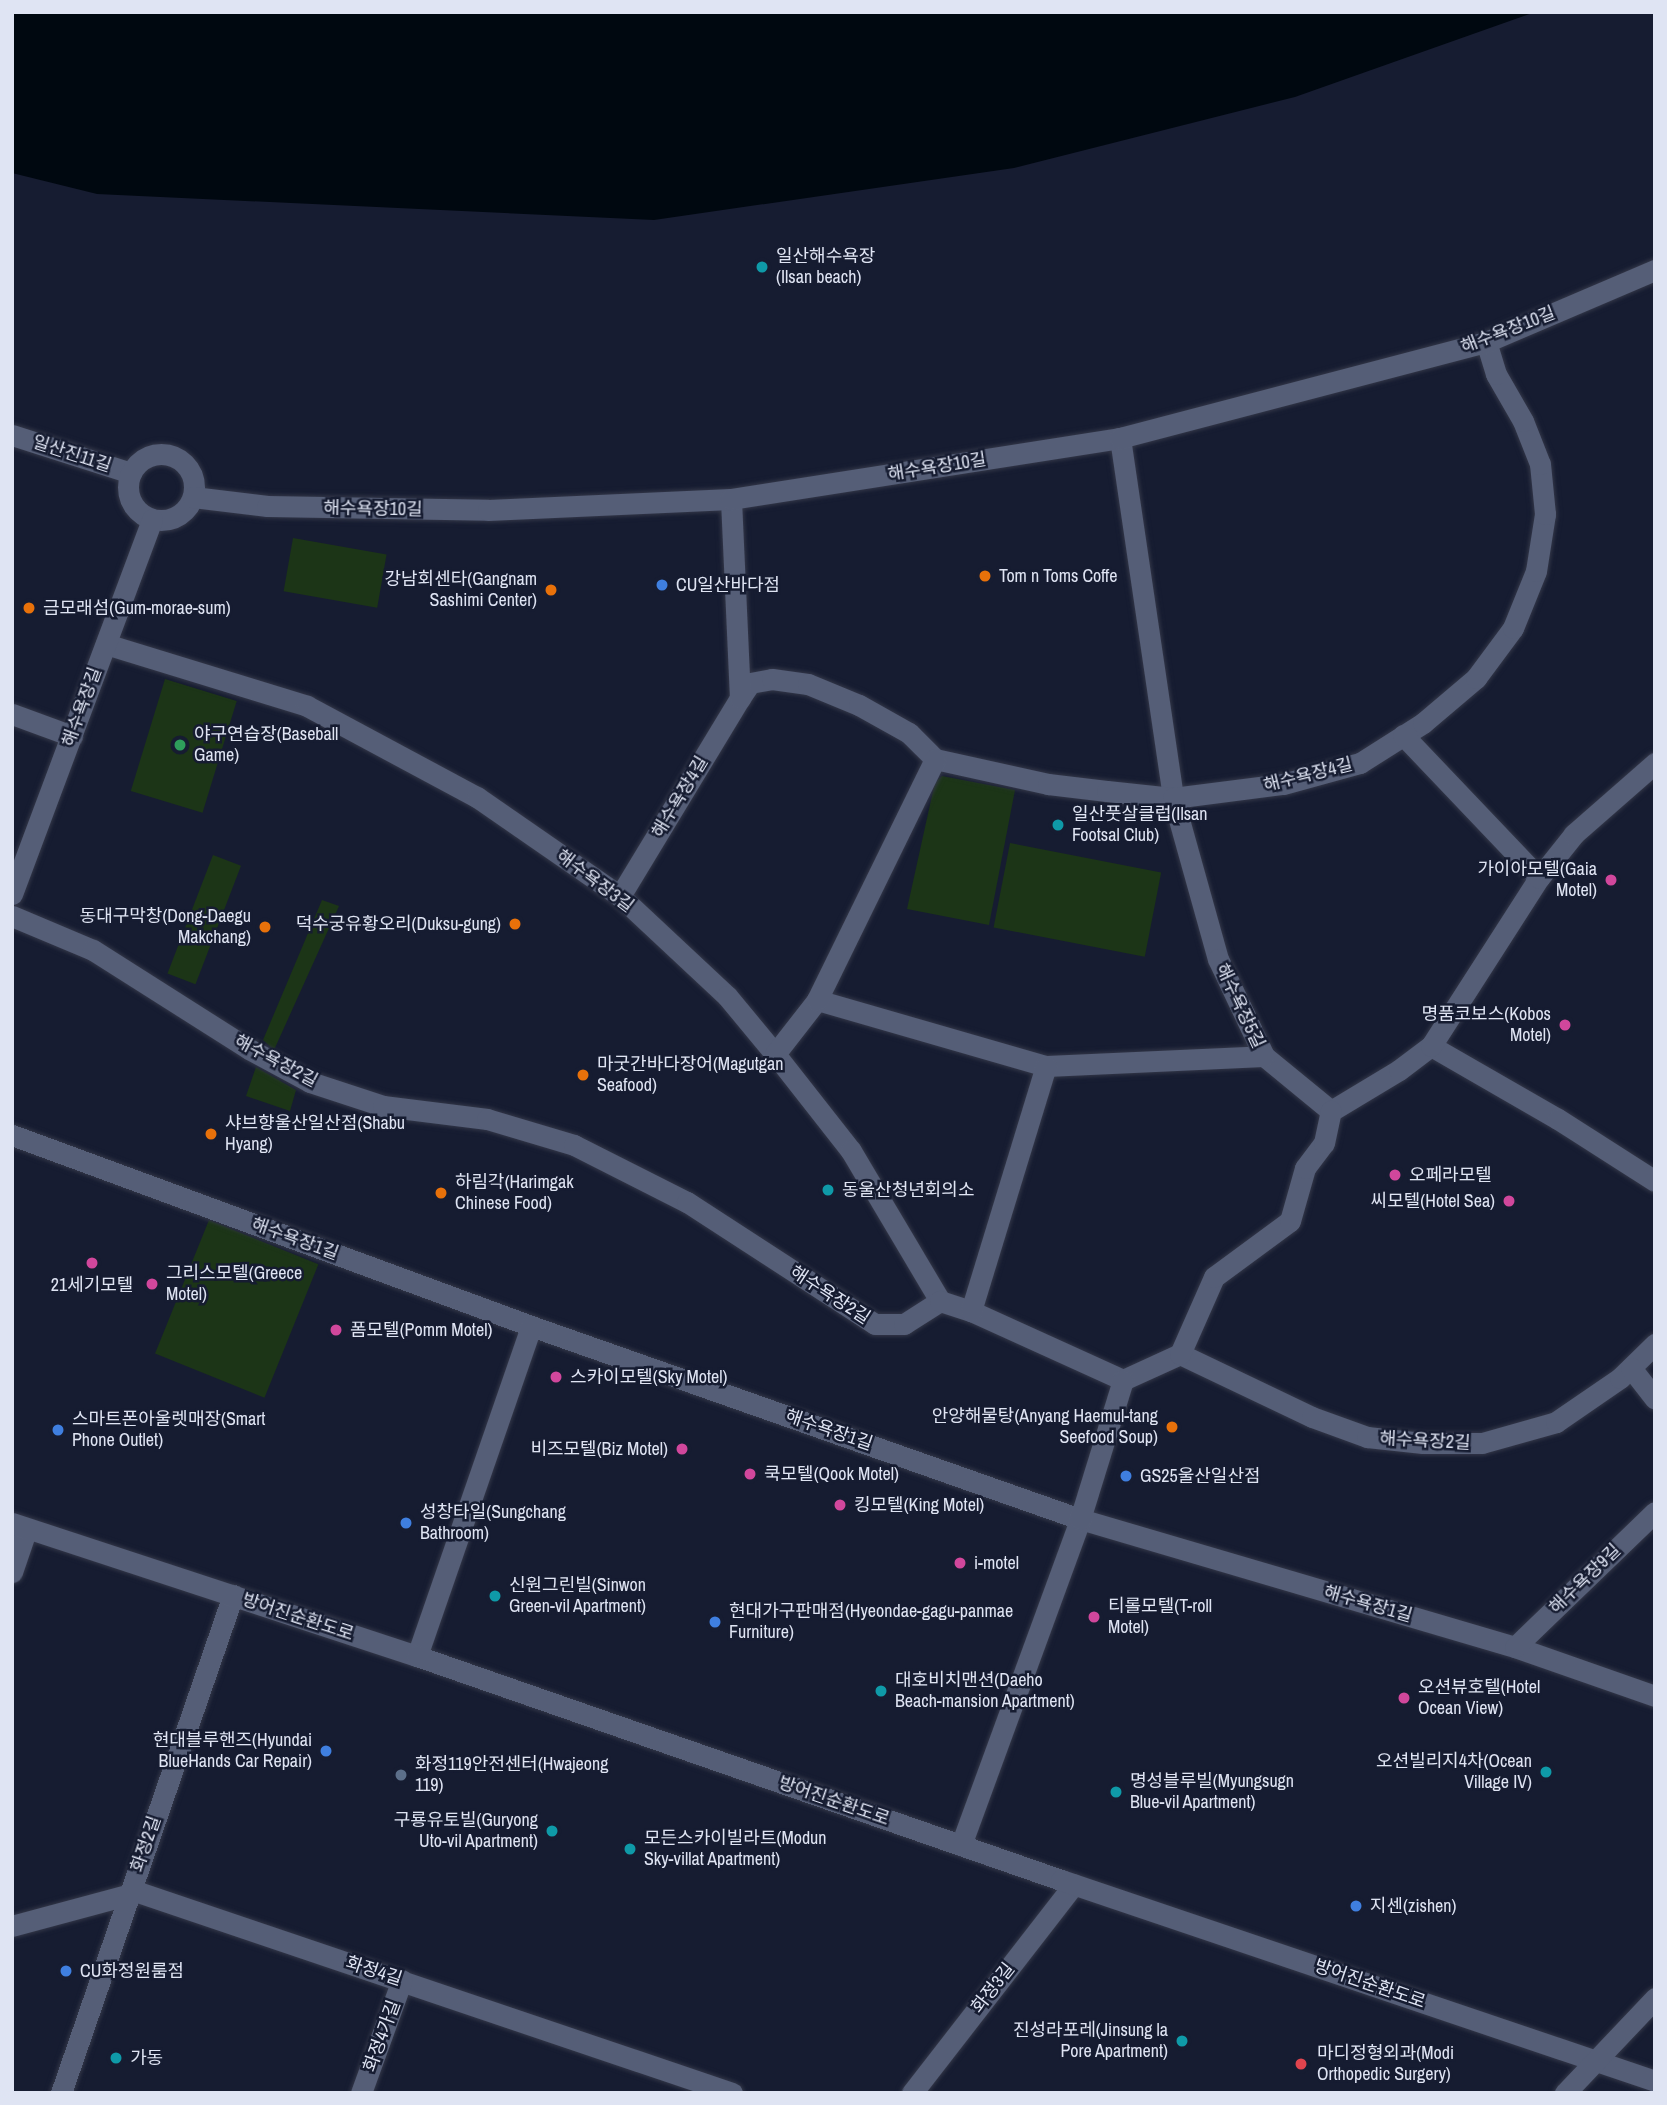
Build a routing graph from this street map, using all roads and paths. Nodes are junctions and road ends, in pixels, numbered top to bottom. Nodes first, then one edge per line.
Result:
1 (1655, 270) edge
2 (1486, 342) junction
3 (12, 435) edge
4 (1121, 438) junction
5 (131, 473) junction
6 (193, 497) junction
7 (731, 499) junction
8 (152, 519) junction
9 (106, 644) junction
10 (740, 698) junction
11 (12, 714) edge
12 (72, 736) junction
13 (1403, 736) junction
14 (935, 759) junction
15 (1655, 763) edge
16 (1173, 798) junction
17 (1539, 878) junction
18 (12, 894) edge
19 (620, 896) junction
20 (12, 916) edge
21 (817, 1000) junction
22 (1431, 1046) junction
23 (775, 1054) junction
24 (1264, 1056) junction
25 (1046, 1066) junction
26 (1331, 1111) junction
27 (12, 1135) edge
28 (1655, 1181) edge
29 (940, 1301) junction
30 (971, 1311) junction
31 (531, 1326) junction
32 (1655, 1344) edge
33 (1180, 1354) junction
34 (1631, 1368) junction
35 (1123, 1380) junction
36 (1655, 1399) edge
37 (1655, 1511) edge
38 (1080, 1519) junction
39 (20, 1525) edge
40 (12, 1572) edge
41 (233, 1595) junction
42 (1514, 1647) junction
43 (417, 1656) junction
44 (1655, 1696) edge
45 (961, 1845) junction
46 (1074, 1884) junction
47 (129, 1894) junction
48 (12, 1926) edge
49 (402, 1980) junction
50 (1655, 1997) edge
51 (1595, 2061) junction
52 (1655, 2081) edge
53 (61, 2093) edge
54 (361, 2093) edge
55 (733, 2093) edge
56 (912, 2093) edge
57 (1564, 2093) edge

1 - 2 street, 해수욕장10길
2 - 4 street, 해수욕장10길
2 - 13 street, 해수욕장4길
3 - 5 street, 일산진11길
4 - 7 street, 해수욕장10길
4 - 16 street, 해수욕장5길
5 - 6 street
5 - 8 street
6 - 7 street, 해수욕장10길
6 - 8 street
7 - 10 street
8 - 9 street, 해수욕장길
9 - 12 street, 해수욕장길
9 - 19 street, 해수욕장3길
10 - 14 street, 해수욕장4길
10 - 19 street, 해수욕장4길
11 - 12 street
12 - 18 street, 해수욕장길
13 - 16 street, 해수욕장4길
13 - 17 street
14 - 16 street, 해수욕장4길
14 - 21 street
15 - 17 street
16 - 24 street, 해수욕장5길
17 - 22 street
19 - 23 street, 해수욕장3길
20 - 29 street, 해수욕장2길
21 - 23 street
21 - 25 street
22 - 26 street
22 - 28 street
23 - 29 street, 해수욕장3길
24 - 25 street
24 - 26 street, 해수욕장5길
25 - 30 street
26 - 33 street
27 - 31 street, 해수욕장1길
29 - 30 street
30 - 35 street
31 - 38 street, 해수욕장1길
31 - 43 street
32 - 34 street, 해수욕장2길
33 - 34 street, 해수욕장2길
33 - 35 street
34 - 36 street
35 - 38 street
37 - 42 street, 해수욕장9길
38 - 42 street, 해수욕장1길
38 - 45 street
39 - 40 street
39 - 41 street, 방어진순환도로
41 - 43 street, 방어진순환도로
41 - 47 street, 화정2길
42 - 44 street, 해수욕장1길
43 - 45 street, 방어진순환도로
45 - 46 street, 방어진순환도로
46 - 51 street, 방어진순환도로
46 - 56 street, 화정3길
47 - 48 street, 화정4길
47 - 49 street, 화정4길
47 - 53 street, 화정2길
49 - 54 street, 화정4가길
49 - 55 street, 화정4길
50 - 51 street
51 - 52 street, 방어진순환도로
51 - 57 street

